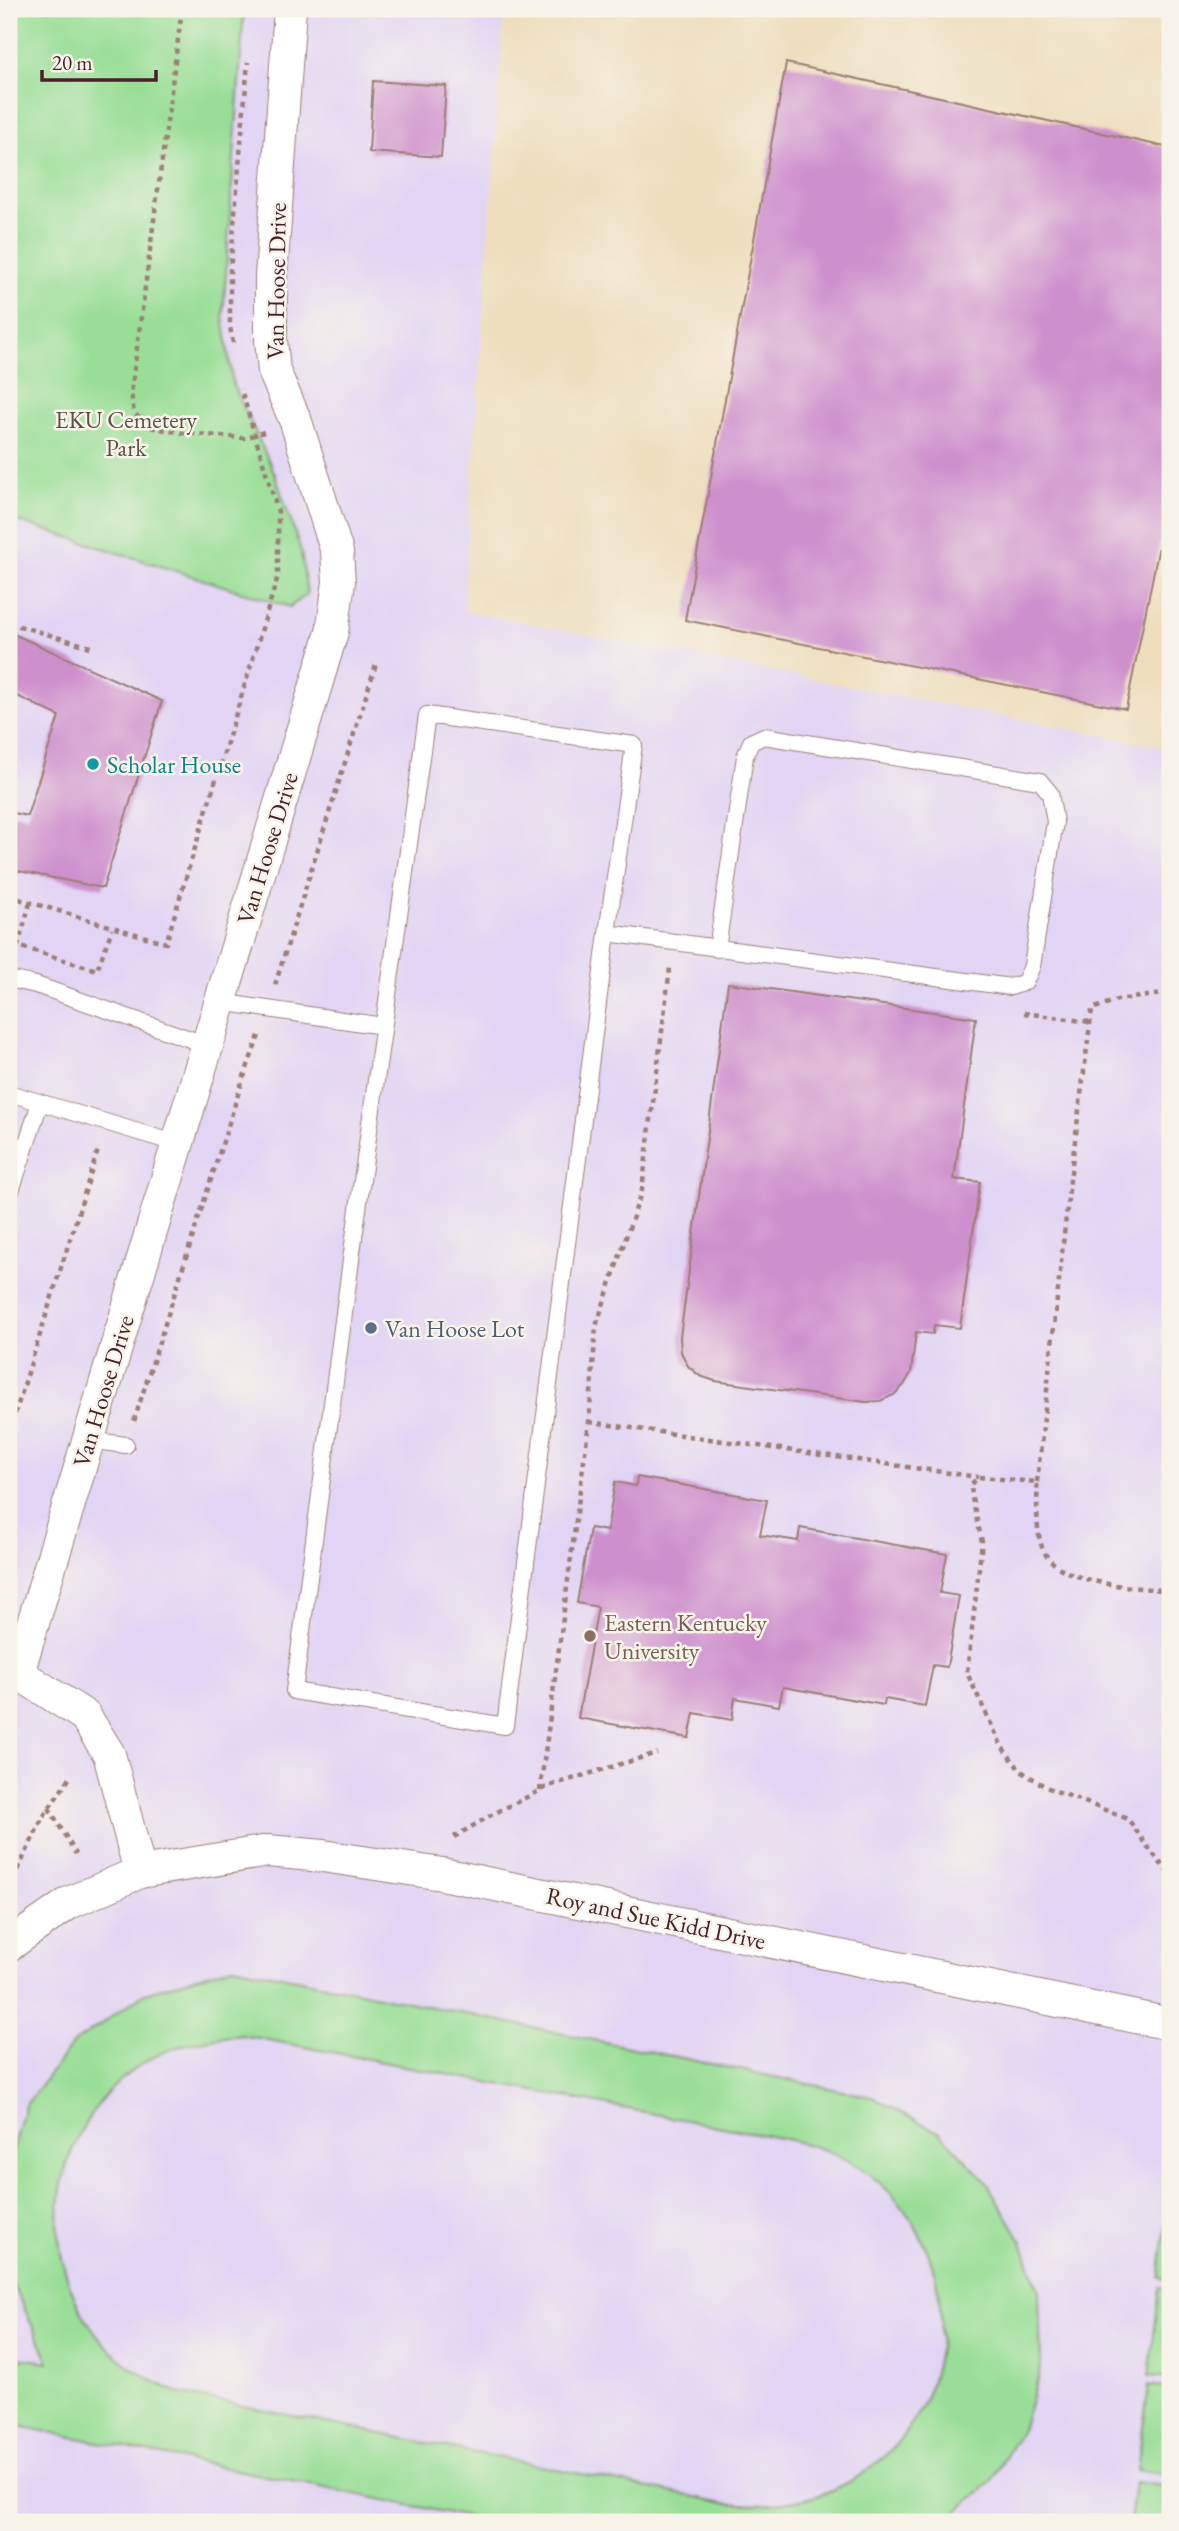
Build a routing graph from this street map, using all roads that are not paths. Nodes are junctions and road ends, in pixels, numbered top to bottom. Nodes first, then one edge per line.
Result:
1 (290, 9) edge
2 (607, 933) junction
3 (717, 949) junction
4 (9, 979) edge
5 (220, 1002) junction
6 (383, 1026) junction
7 (207, 1045) junction
8 (9, 1094) edge
9 (40, 1103) junction
10 (177, 1144) junction
11 (9, 1197) edge
12 (88, 1440) junction
13 (126, 1445) road end
14 (13, 1671) edge
15 (140, 1872) junction
16 (9, 1945) edge
17 (1170, 2024) edge

1 - 5 street, Van Hoose Drive
2 - 3 lane
2 - 6 lane
2 - 6 lane
3 - 3 lane
4 - 7 lane
5 - 6 lane
5 - 7 street, Van Hoose Drive
7 - 10 street, Van Hoose Drive
8 - 9 lane
9 - 10 lane
9 - 11 lane
10 - 12 street, Van Hoose Drive
12 - 13 lane
12 - 14 street, Van Hoose Drive
14 - 15 street
15 - 16 street, Roy and Sue Kidd Drive
15 - 17 street, Roy and Sue Kidd Drive

